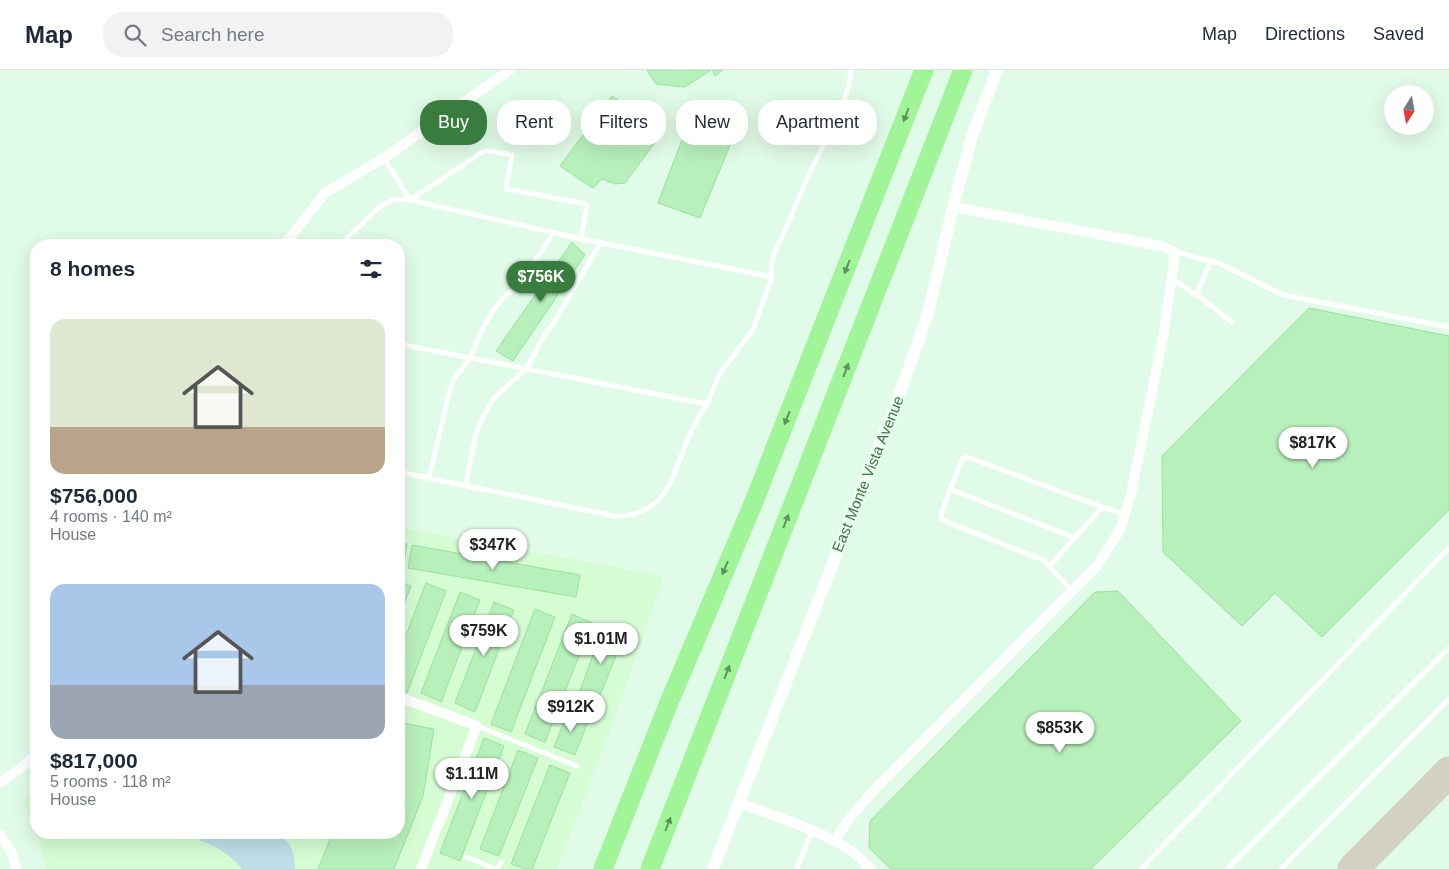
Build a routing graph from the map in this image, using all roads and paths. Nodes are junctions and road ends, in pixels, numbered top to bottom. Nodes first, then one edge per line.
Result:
1 (510, 70) edge
2 (851, 70) edge
3 (924, 70) edge
4 (963, 70) edge
5 (997, 70) edge
6 (384, 158) junction
7 (410, 200) junction
8 (953, 207) junction
9 (554, 232) junction
10 (289, 239) edge
11 (346, 239) edge
12 (581, 239) junction
13 (600, 242) junction
14 (1173, 251) junction
15 (1211, 261) junction
16 (772, 277) junction
17 (1172, 279) junction
18 (1196, 295) junction
19 (1232, 322) dead end
20 (1449, 326) edge
21 (405, 345) edge
22 (470, 358) junction
23 (526, 369) junction
24 (706, 404) junction
25 (405, 473) edge
26 (430, 478) junction
27 (466, 485) junction
28 (950, 489) junction
29 (1102, 507) junction
30 (1125, 514) junction
31 (1075, 538) junction
32 (1449, 548) edge
33 (1049, 567) junction
34 (1072, 591) junction
35 (1449, 648) edge
36 (405, 698) edge
37 (565, 698) dead end
38 (1449, 699) edge
39 (598, 717) dead end
40 (477, 726) junction
41 (30, 760) edge
42 (577, 766) dead end
43 (0, 783) edge
44 (739, 803) junction
45 (812, 830) junction
46 (0, 835) edge
47 (834, 841) junction
48 (466, 857) dead end
49 (501, 863) dead end
50 (16, 869) edge
51 (421, 869) edge
52 (603, 869) edge
53 (650, 869) edge
54 (712, 869) edge
55 (797, 869) edge
56 (871, 869) edge
57 (1141, 869) edge
58 (1227, 869) edge
59 (1281, 869) edge

1 - 6 street
2 - 16 lane
3 -> 52 highway
53 -> 4 highway
5 - 8 street, East Monte Vista Avenue
6 - 7 lane
6 - 10 street
7 - 9 lane
7 - 11 lane
7 - 12 lane
8 - 14 street
8 - 44 street, East Monte Vista Avenue
9 - 12 lane
9 - 22 lane
12 - 13 lane
13 - 16 lane
13 - 23 lane
14 - 15 lane
14 - 17 street
15 - 18 lane
15 - 20 lane
16 - 24 lane
17 - 18 lane
17 - 30 street
18 - 19 lane
21 - 22 lane
22 - 23 lane
22 - 26 lane
23 - 24 lane
23 - 27 lane
24 - 27 lane
25 - 26 lane
26 - 27 lane
28 - 29 lane
28 - 31 lane
28 - 33 lane
29 - 30 lane
29 - 31 lane
30 - 34 street
31 - 33 lane
32 - 57 lane
33 - 34 lane
34 - 47 street
35 - 58 lane
36 - 40 street
37 - 39 lane
38 - 59 lane
40 - 42 lane
40 - 51 street
41 - 43 street
44 - 45 street
44 - 54 street, East Monte Vista Avenue
45 - 47 street
45 - 55 lane
46 - 50 street
47 - 56 street
48 - 49 lane

